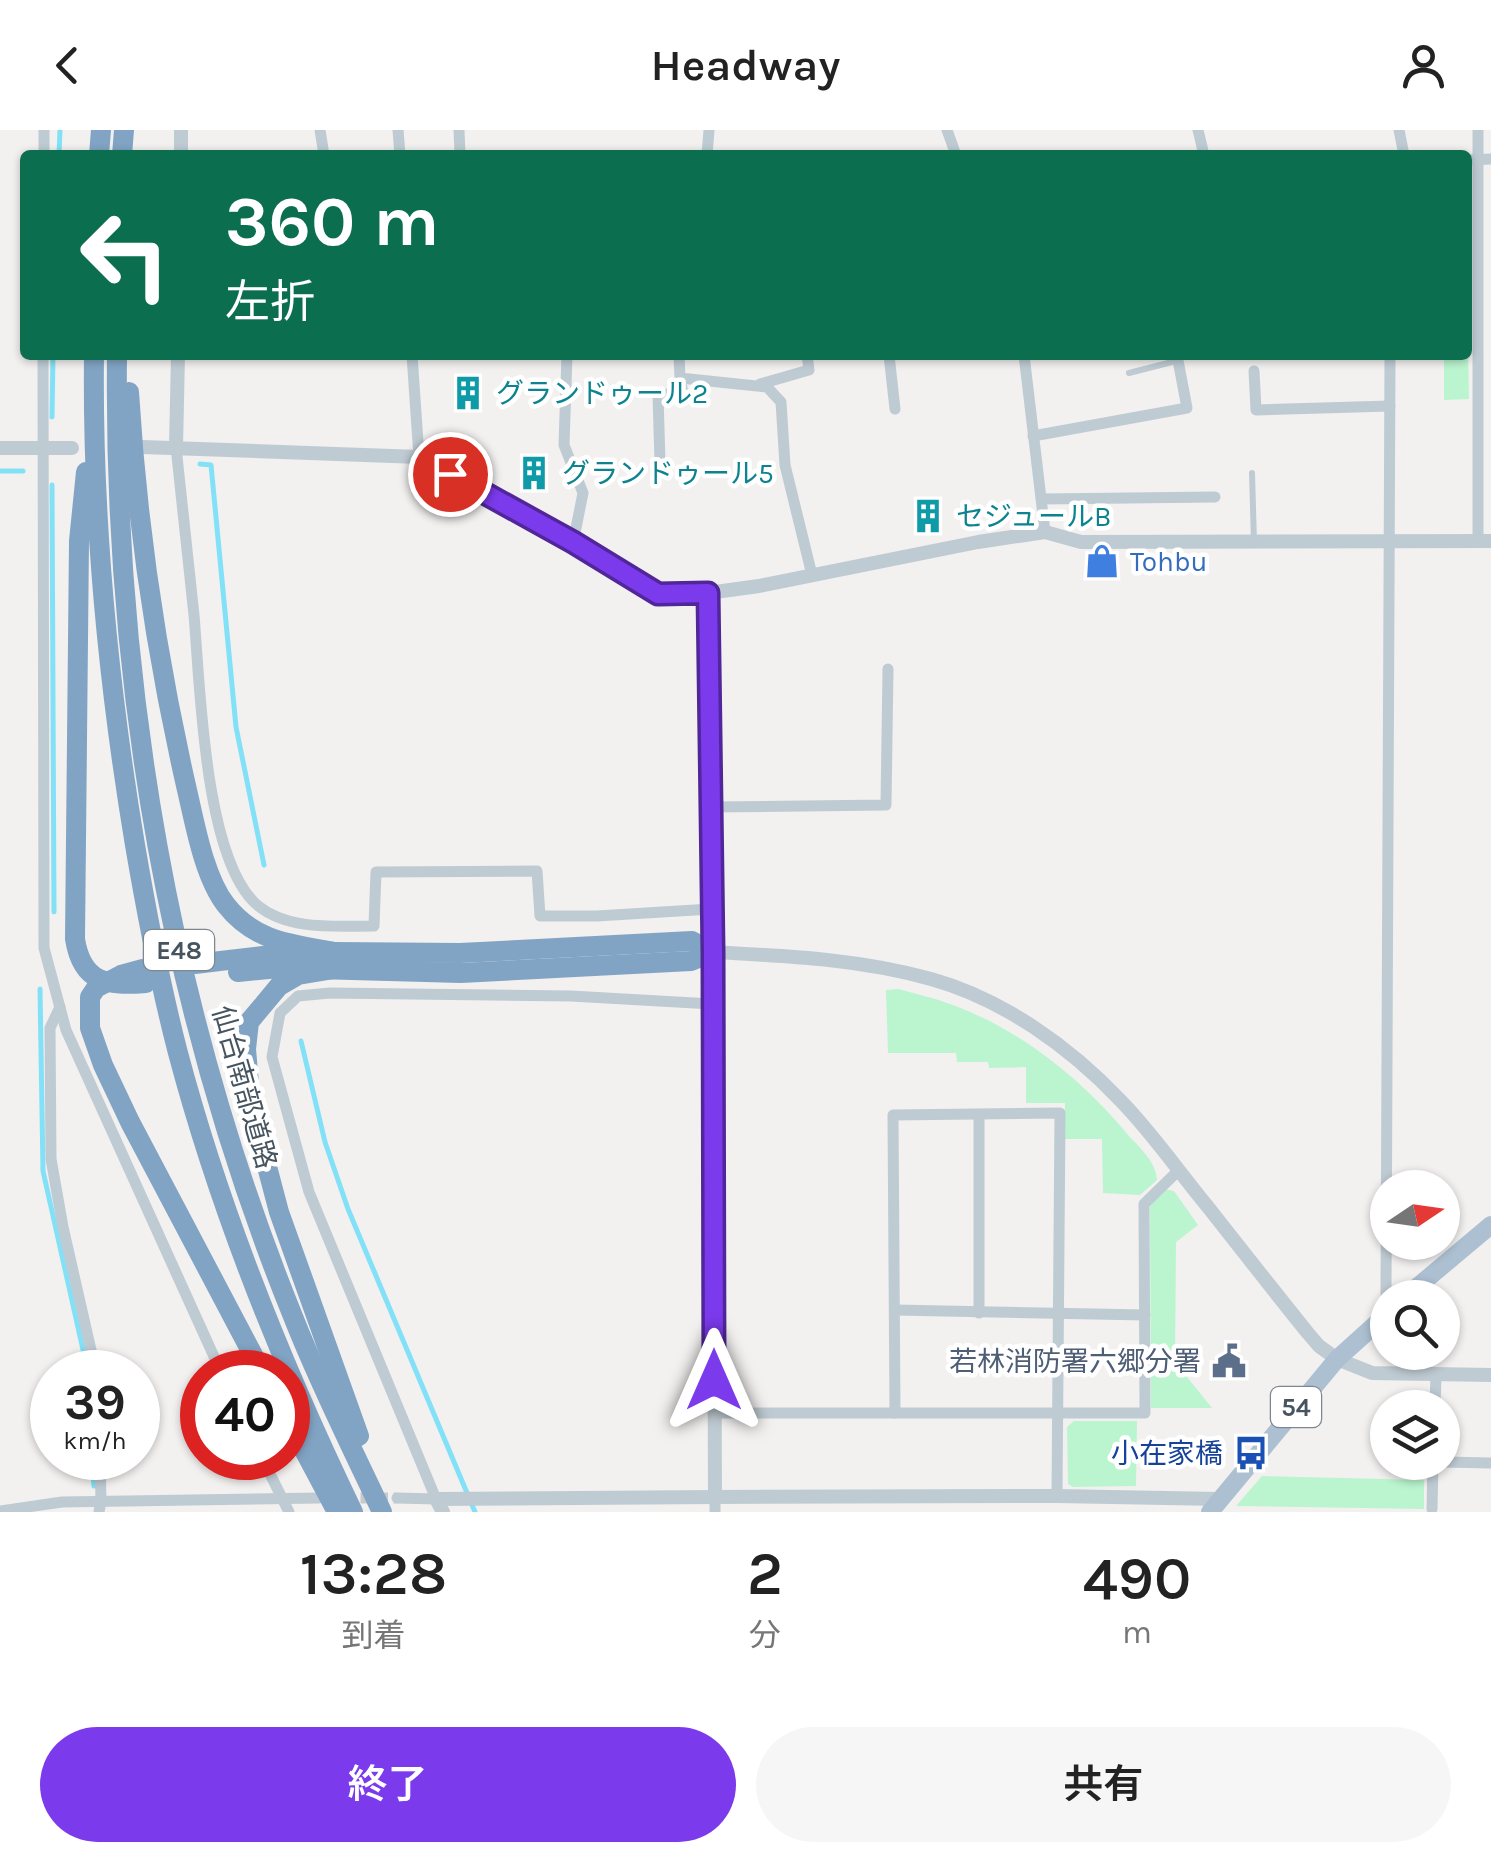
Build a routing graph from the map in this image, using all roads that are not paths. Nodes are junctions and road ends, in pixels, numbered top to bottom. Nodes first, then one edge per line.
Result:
1 (1478, 130) edge
2 (1479, 159) edge
3 (1484, 228) edge
4 (1485, 335) edge
5 (43, 360) edge
6 (94, 360) edge
7 (117, 360) edge
8 (127, 360) edge
9 (178, 360) edge
10 (412, 360) edge
11 (568, 360) edge
12 (679, 360) edge
13 (808, 360) edge
14 (889, 360) edge
15 (1025, 360) edge
16 (1171, 360) edge
17 (1178, 360) edge
18 (1390, 360) edge
19 (1254, 371) dead end
20 (1129, 372) dead end
21 (680, 378) junction
22 (756, 385) junction
23 (94, 401) junction
24 (1390, 406) junction
25 (895, 409) dead end
26 (1484, 413) edge
27 (1034, 436) junction
28 (142, 447) dead end
29 (176, 447) junction
30 (0, 448) edge
31 (42, 448) junction
32 (72, 448) dead end
33 (418, 457) junction
34 (660, 463) dead end
35 (1252, 473) dead end
36 (1484, 489) edge
37 (1215, 497) dead end
38 (1042, 499) junction
39 (1045, 532) junction
40 (1484, 541) edge
41 (573, 542) junction
42 (1254, 542) junction
43 (1388, 542) junction
44 (812, 575) junction
45 (708, 593) junction
46 (888, 670) dead end
47 (711, 808) junction
48 (710, 909) junction
49 (713, 952) junction
50 (334, 960) junction
51 (196, 970) dead end
52 (144, 976) dead end
53 (105, 982) junction
54 (712, 1004) junction
55 (60, 1007) junction
56 (979, 1115) junction
57 (1179, 1170) junction
58 (1491, 1225) edge
59 (1386, 1280) edge
60 (1425, 1280) edge
61 (895, 1310) junction
62 (979, 1313) junction
63 (1058, 1314) junction
64 (1144, 1315) junction
65 (1370, 1329) edge
66 (91, 1350) edge
67 (211, 1350) edge
68 (250, 1350) edge
69 (1337, 1359) junction
70 (1436, 1374) junction
71 (1491, 1376) edge
72 (1436, 1390) edge
73 (715, 1413) junction
74 (895, 1413) junction
75 (1057, 1413) junction
76 (310, 1461) edge
77 (1460, 1462) edge
78 (1491, 1463) edge
79 (100, 1480) edge
80 (272, 1480) edge
81 (1433, 1480) edge
82 (1057, 1496) junction
83 (281, 1498) junction
84 (319, 1498) dead end
85 (439, 1505) edge
86 (715, 1505) edge
87 (100, 1506) edge
88 (1214, 1506) edge
89 (388, 1508) edge
90 (1432, 1508) dead end
91 (0, 1511) edge
92 (289, 1512) edge
93 (337, 1512) edge
94 (353, 1512) edge

1 - 2 street
2 - 3 street
3 - 4 street
4 - 26 street
5 - 31 street
6 - 23 highway, 仙台南部道路 / E48
7 - 89 highway, 仙台南部道路 / E48
8 - 50 highway
9 - 29 street
10 - 33 street
11 - 41 street
12 - 21 street
13 - 22 street
14 - 25 street
15 - 27 street
16 - 20 lane
17 - 27 street
18 - 24 street
19 - 24 street
21 - 22 street
21 - 34 street
22 - 44 street
23 - 53 highway
23 - 94 highway, 仙台南部道路 / E48
24 - 43 street
26 - 36 street
27 - 38 street
28 - 29 street
29 - 33 street
29 - 48 street
30 - 31 street
31 - 32 street
31 - 55 street
33 - 41 street
35 - 42 lane
36 - 40 street
37 - 38 street
38 - 39 street
39 - 42 street
39 - 44 street
40 - 43 street
41 - 45 street
42 - 43 street
43 - 59 street
44 - 45 street
45 - 47 street
46 - 47 street
47 - 48 street
48 - 49 street
49 - 50 highway
49 - 54 street
49 - 57 street
50 - 51 highway
50 - 89 highway
52 - 53 highway
53 - 68 highway
54 - 73 street
54 - 85 street
55 - 66 street
55 - 67 street
56 - 61 street
56 - 62 street
56 - 63 street
57 - 64 street
57 - 69 street
58 - 60 main road
61 - 62 street
61 - 74 street
62 - 63 street
63 - 64 street
63 - 75 street
64 - 75 street
65 - 69 main road, 54
69 - 70 street
69 - 88 main road, 54
70 - 71 street
70 - 72 street
73 - 74 street
73 - 86 street
74 - 75 street
75 - 82 street
76 - 93 highway
77 - 78 street
79 - 87 street
80 - 83 street
81 - 90 street
82 - 86 street
82 - 88 street
83 - 84 street
83 - 87 street
83 - 92 street
85 - 86 street
85 - 89 street
87 - 91 street

